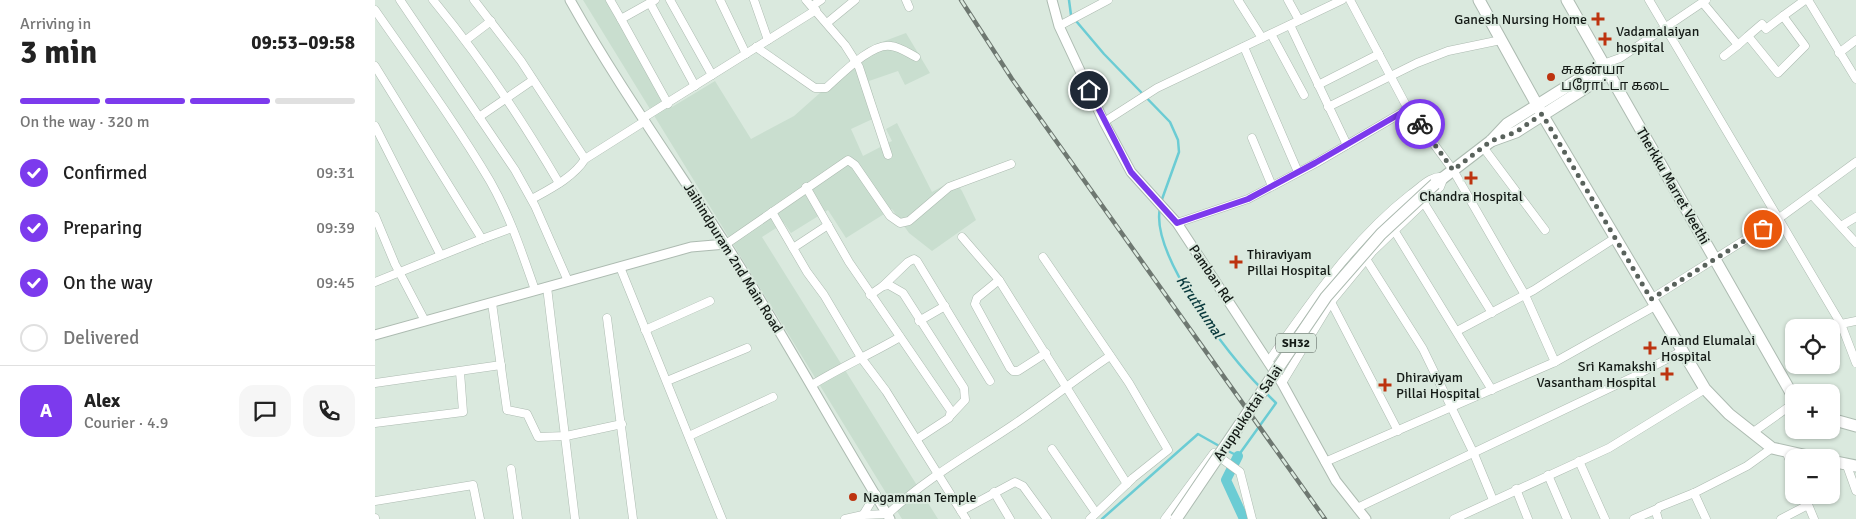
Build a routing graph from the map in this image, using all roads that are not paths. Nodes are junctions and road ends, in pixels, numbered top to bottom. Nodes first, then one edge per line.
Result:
1 (400, 0) edge
2 (433, 0) edge
3 (474, 0) edge
4 (570, 0) edge
5 (610, 0) edge
6 (670, 0) edge
7 (720, 0) edge
8 (754, 0) edge
9 (806, 0) edge
10 (821, 0) edge
11 (855, 0) edge
12 (1052, 0) edge
13 (1108, 0) edge
14 (1238, 0) edge
15 (1288, 0) edge
16 (1342, 0) edge
17 (1350, 0) edge
18 (1479, 0) edge
19 (1567, 0) edge
20 (1649, 0) edge
21 (1806, 0) edge
22 (652, 1) edge
23 (1704, 2) edge
24 (814, 8) junction
25 (375, 10) edge
26 (1783, 16) junction
27 (621, 19) junction
28 (1299, 20) junction
29 (491, 21) junction
30 (827, 23) junction
31 (1290, 25) junction
32 (1059, 26) junction
33 (1665, 28) junction
34 (1271, 34) junction
35 (1748, 36) junction
36 (1261, 38) junction
37 (466, 40) junction
38 (768, 40) junction
39 (1501, 40) junction
40 (1856, 40) edge
41 (1738, 44) junction
42 (756, 47) junction
43 (1244, 47) junction
44 (1839, 52) junction
45 (746, 54) junction
46 (1379, 54) junction
47 (1724, 56) dead end
48 (916, 57) dead end
49 (856, 62) junction
50 (375, 66) edge
51 (1606, 69) junction
52 (712, 75) junction
53 (1391, 76) junction
54 (1856, 79) edge
55 (533, 80) junction
56 (1318, 84) junction
57 (695, 86) junction
58 (1304, 95) dead end
59 (507, 98) junction
60 (668, 104) junction
61 (1328, 107) junction
62 (1408, 109) junction
63 (1539, 110) junction
64 (479, 117) junction
65 (644, 119) junction
66 (1104, 122) junction
67 (375, 126) edge
68 (1252, 138) dead end
69 (1487, 144) junction
70 (1347, 145) junction
71 (888, 154) dead end
72 (585, 159) junction
73 (1856, 162) edge
74 (1011, 164) dead end
75 (1299, 172) junction
76 (1444, 177) junction
77 (559, 183) junction
78 (1272, 186) junction
79 (807, 187) junction
80 (1812, 194) junction
81 (1424, 203) junction
82 (535, 206) junction
83 (772, 212) junction
84 (375, 216) edge
85 (1856, 217) edge
86 (1778, 218) junction
87 (1177, 223) junction
88 (511, 224) junction
89 (829, 225) junction
90 (1841, 226) junction
91 (1394, 230) junction
92 (1545, 230) dead end
93 (480, 236) junction
94 (962, 237) dead end
95 (1615, 238) junction
96 (726, 244) junction
97 (1856, 244) edge
98 (793, 248) junction
99 (439, 252) junction
100 (1043, 257) dead end
101 (1366, 260) junction
102 (1716, 260) junction
103 (619, 267) junction
104 (397, 268) junction
105 (999, 280) junction
106 (568, 281) junction
107 (375, 282) edge
108 (883, 286) junction
109 (547, 287) junction
110 (535, 290) junction
111 (870, 295) junction
112 (1525, 295) junction
113 (710, 301) dead end
114 (492, 302) junction
115 (1331, 302) junction
116 (1653, 302) junction
117 (945, 306) junction
118 (1492, 313) junction
119 (607, 318) dead end
120 (425, 321) junction
121 (919, 321) junction
122 (1856, 321) edge
123 (1841, 324) junction
124 (645, 330) junction
125 (1457, 331) junction
126 (375, 335) edge
127 (900, 337) junction
128 (747, 348) dead end
129 (1682, 350) junction
130 (1046, 353) junction
131 (1110, 356) junction
132 (862, 359) junction
133 (1268, 362) junction
134 (1555, 362) junction
135 (1856, 363) edge
136 (501, 365) junction
137 (460, 372) junction
138 (667, 381) junction
139 (990, 381) dead end
140 (375, 383) edge
141 (1282, 383) junction
142 (1786, 384) edge
143 (812, 385) junction
144 (1065, 386) junction
145 (1705, 388) junction
146 (1491, 390) junction
147 (773, 397) dead end
148 (1453, 408) junction
149 (1785, 409) edge
150 (951, 415) junction
151 (1840, 422) edge
152 (375, 423) edge
153 (622, 424) junction
154 (1856, 426) edge
155 (1398, 431) junction
156 (1751, 433) junction
157 (566, 436) junction
158 (689, 436) junction
159 (917, 439) junction
160 (1772, 448) junction
161 (1052, 449) dead end
162 (1785, 451) edge
163 (1474, 454) junction
164 (1579, 461) junction
165 (1325, 462) junction
166 (1851, 465) edge
167 (511, 470) dead end
168 (939, 474) junction
169 (1548, 475) junction
170 (1127, 484) junction
171 (1516, 489) junction
172 (1856, 491) edge
173 (994, 492) junction
174 (1694, 493) junction
175 (876, 494) junction
176 (1493, 500) junction
177 (375, 501) edge
178 (1808, 505) joint
179 (1357, 508) junction
180 (1657, 509) junction
181 (961, 511) junction
182 (1096, 513) junction
183 (863, 514) junction
184 (889, 517) edge
185 (1464, 517) edge
186 (480, 519) edge
187 (518, 519) edge
188 (575, 519) edge
189 (633, 519) edge
190 (722, 519) edge
191 (845, 519) edge
192 (966, 519) edge
193 (1010, 519) edge
194 (1047, 519) edge
195 (1090, 519) edge
196 (1165, 519) edge
197 (1176, 519) edge
198 (1252, 519) edge
199 (1366, 519) edge
200 (1454, 519) edge
201 (1528, 519) edge
202 (1567, 519) edge
203 (1605, 519) edge
204 (1634, 519) edge
205 (1658, 519) edge
206 (1706, 519) edge
207 (1781, 519) edge
208 (1814, 519) edge

1 - 64 street
2 - 37 street
3 - 29 street
4 - 65 street, Jaihindpuram 2nd Main Road
5 - 27 street
6 - 52 street
7 - 45 street
8 - 38 street
9 - 24 street
10 - 24 street
11 - 30 street
12 - 32 street, Pamban Rd
13 - 32 street
14 - 36 street
15 - 28 street
16 - 28 street
17 - 46 street
18 - 39 main road
19 - 51 main road, Therkku Marret Veethi
20 - 33 street
21 - 26 street
21 - 44 street
22 - 27 street
22 - 57 street
23 - 33 street
23 - 41 street
24 - 30 street
24 - 38 street
25 - 88 street
26 - 35 street
26 - 35 street
27 - 60 street
28 - 31 street
29 - 37 street
29 - 55 street
30 - 49 street
31 - 34 street
31 - 56 street
32 - 66 street, Pamban Rd
33 - 51 street
33 - 86 street
34 - 36 street
34 - 58 street
35 - 41 street
36 - 43 street
37 - 59 street
38 - 42 street
39 - 53 street
39 - 63 main road
40 - 44 street
41 - 47 street
42 - 45 street
42 - 49 street
43 - 66 street
43 - 75 street
44 - 54 street
45 - 52 street
46 - 53 street
46 - 56 street
48 - 49 street
49 - 71 street
50 - 93 street
51 - 63 main road, Aruppukottai Salai
51 - 102 main road, Therkku Marret Veethi
52 - 57 street
53 - 61 street
53 - 62 street
55 - 59 street
55 - 72 street
56 - 61 street
57 - 60 street
59 - 64 street
59 - 77 street
60 - 65 street
61 - 70 street
62 - 70 street
62 - 76 street
63 - 69 main road, Aruppukottai Salai / SH32
63 - 95 main road
64 - 82 street
65 - 72 street
65 - 96 street, Jaihindpuram 2nd Main Road
66 - 87 street, Pamban Rd
67 - 99 street
68 - 78 street
69 - 76 main road, Aruppukottai Salai / SH32
69 - 92 street
70 - 75 street
72 - 77 street
73 - 80 street
74 - 79 street
75 - 78 street
76 - 81 street
76 - 112 street
76 - 133 street
76 - 197 main road, Aruppukottai Salai / SH32, bridge
77 - 82 street
78 - 87 street
79 - 83 street
79 - 89 street
80 - 86 street
80 - 90 street
81 - 91 street
81 - 118 street
82 - 106 street
83 - 96 street
83 - 98 street
84 - 104 street
85 - 90 street
86 - 102 street
86 - 123 street
87 - 133 street, Pamban Rd
88 - 93 street
88 - 110 street
89 - 98 street
89 - 111 street
90 - 97 street
91 - 101 street
91 - 125 street
93 - 99 street
94 - 105 street
95 - 112 street
95 - 116 main road
96 - 103 street
96 - 143 street, Jaihindpuram 2nd Main Road
98 - 132 street
99 - 104 street
100 - 131 street
101 - 115 street
101 - 148 street
102 - 116 street
102 - 142 main road, Therkku Marret Veethi
103 - 106 street
103 - 124 street
104 - 107 street
104 - 120 street
105 - 130 street
105 - 130 street
106 - 109 street
108 - 111 street
108 - 117 street
108 - 121 street
109 - 110 street
109 - 157 street
110 - 114 street
111 - 127 street
112 - 118 street
112 - 134 street
113 - 124 street
114 - 120 street
114 - 136 street
115 - 141 street
115 - 155 street
116 - 129 main road
116 - 134 street
117 - 121 street
117 - 139 street
118 - 125 street
119 - 153 street
120 - 126 street
121 - 150 street
122 - 123 street
123 - 135 street
124 - 138 street
125 - 146 street
127 - 132 street
127 - 150 street
128 - 138 street
129 - 145 main road
129 - 163 street
130 - 144 street
131 - 144 street
131 - 170 street
132 - 143 street
132 - 159 street
133 - 141 street, Pamban Rd
134 - 146 street
136 - 137 street
136 - 157 street
137 - 140 street
137 - 152 street
138 - 158 street
141 - 165 street, Pamban Rd
143 - 175 street, Jaihindpuram 2nd Main Road
144 - 168 street
144 - 170 street
145 - 156 main road
145 - 164 street
146 - 148 street
147 - 158 street
148 - 155 street
148 - 163 street
149 - 156 street
150 - 159 street
151 - 154 main road
153 - 157 street
153 - 189 street
155 - 165 street
156 - 160 main road
157 - 188 street
158 - 190 street
159 - 168 street
160 - 162 main road
160 - 174 street
161 - 182 street
163 - 176 street
163 - 179 street
164 - 169 street
164 - 203 street
165 - 179 street, Pamban Rd
166 - 172 street
167 - 187 street
168 - 181 street
168 - 184 street
169 - 171 street
169 - 202 street
170 - 182 street
171 - 176 street
171 - 201 street
173 - 181 street
173 - 193 street
173 - 194 street
174 - 180 street
174 - 206 street
175 - 183 street
175 - 184 street, Jaihindpuram 2nd Main Road
176 - 185 street
177 - 186 street
178 - 207 street
178 - 208 street
179 - 199 street, Pamban Rd
180 - 204 street
180 - 205 street
181 - 192 street
182 - 195 street
183 - 184 street
183 - 191 street
185 - 200 street
196 - 198 street

